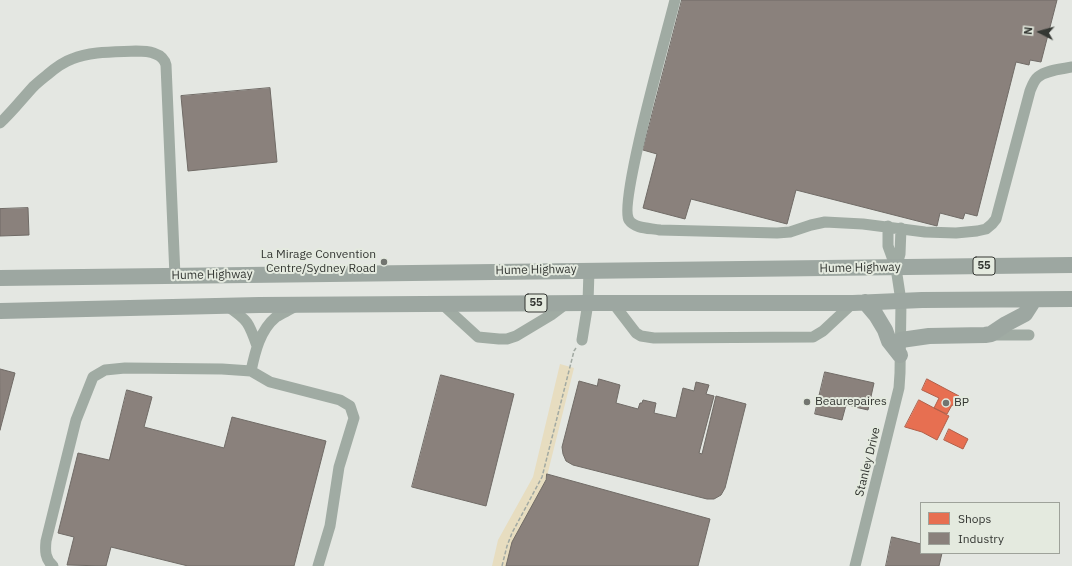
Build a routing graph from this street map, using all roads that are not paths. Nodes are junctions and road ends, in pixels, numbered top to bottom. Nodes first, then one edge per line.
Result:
1 (675, 0) edge
2 (1072, 68) edge
3 (0, 123) edge
4 (888, 226) junction
5 (901, 228) junction
6 (1072, 265) edge
7 (896, 268) junction
8 (589, 270) junction
9 (174, 276) junction
10 (0, 278) edge
11 (1034, 300) junction
12 (1072, 300) edge
13 (901, 301) junction
14 (566, 303) junction
15 (588, 303) junction
16 (613, 303) junction
17 (859, 303) junction
18 (442, 304) junction
19 (298, 305) junction
20 (227, 306) junction
21 (0, 310) edge
22 (1028, 335) dead end
23 (985, 336) junction
24 (582, 340) road end
25 (256, 346) junction
26 (900, 348) junction
27 (251, 371) junction
28 (53, 566) edge
29 (318, 566) edge
30 (855, 566) edge

1 - 4 street
2 - 5 street
3 - 9 street
4 - 5 street
4 - 7 street
5 - 7 street
6 - 7 highway, Hume Highway / 55
7 - 8 highway, Hume Highway / 55
7 - 13 street, Stanley Drive
8 - 9 highway, Hume Highway / 55
8 - 15 street
9 - 10 highway, Hume Highway / 55
11 - 12 highway, 55
11 - 13 highway, 55
11 - 23 highway
13 - 17 highway, 55
13 - 26 street, Stanley Drive
14 - 15 highway, 55
14 - 18 highway, 55
14 - 18 street
15 - 16 highway, 55
15 - 24 street
16 - 17 highway, 55
16 - 17 street
17 - 26 highway
18 - 19 highway, 55
19 - 20 highway, 55
19 - 25 street
20 - 21 highway, 55
20 - 25 street
22 - 23 street
23 - 26 highway
25 - 27 street
26 - 30 street, Stanley Drive
27 - 28 street
27 - 29 street

